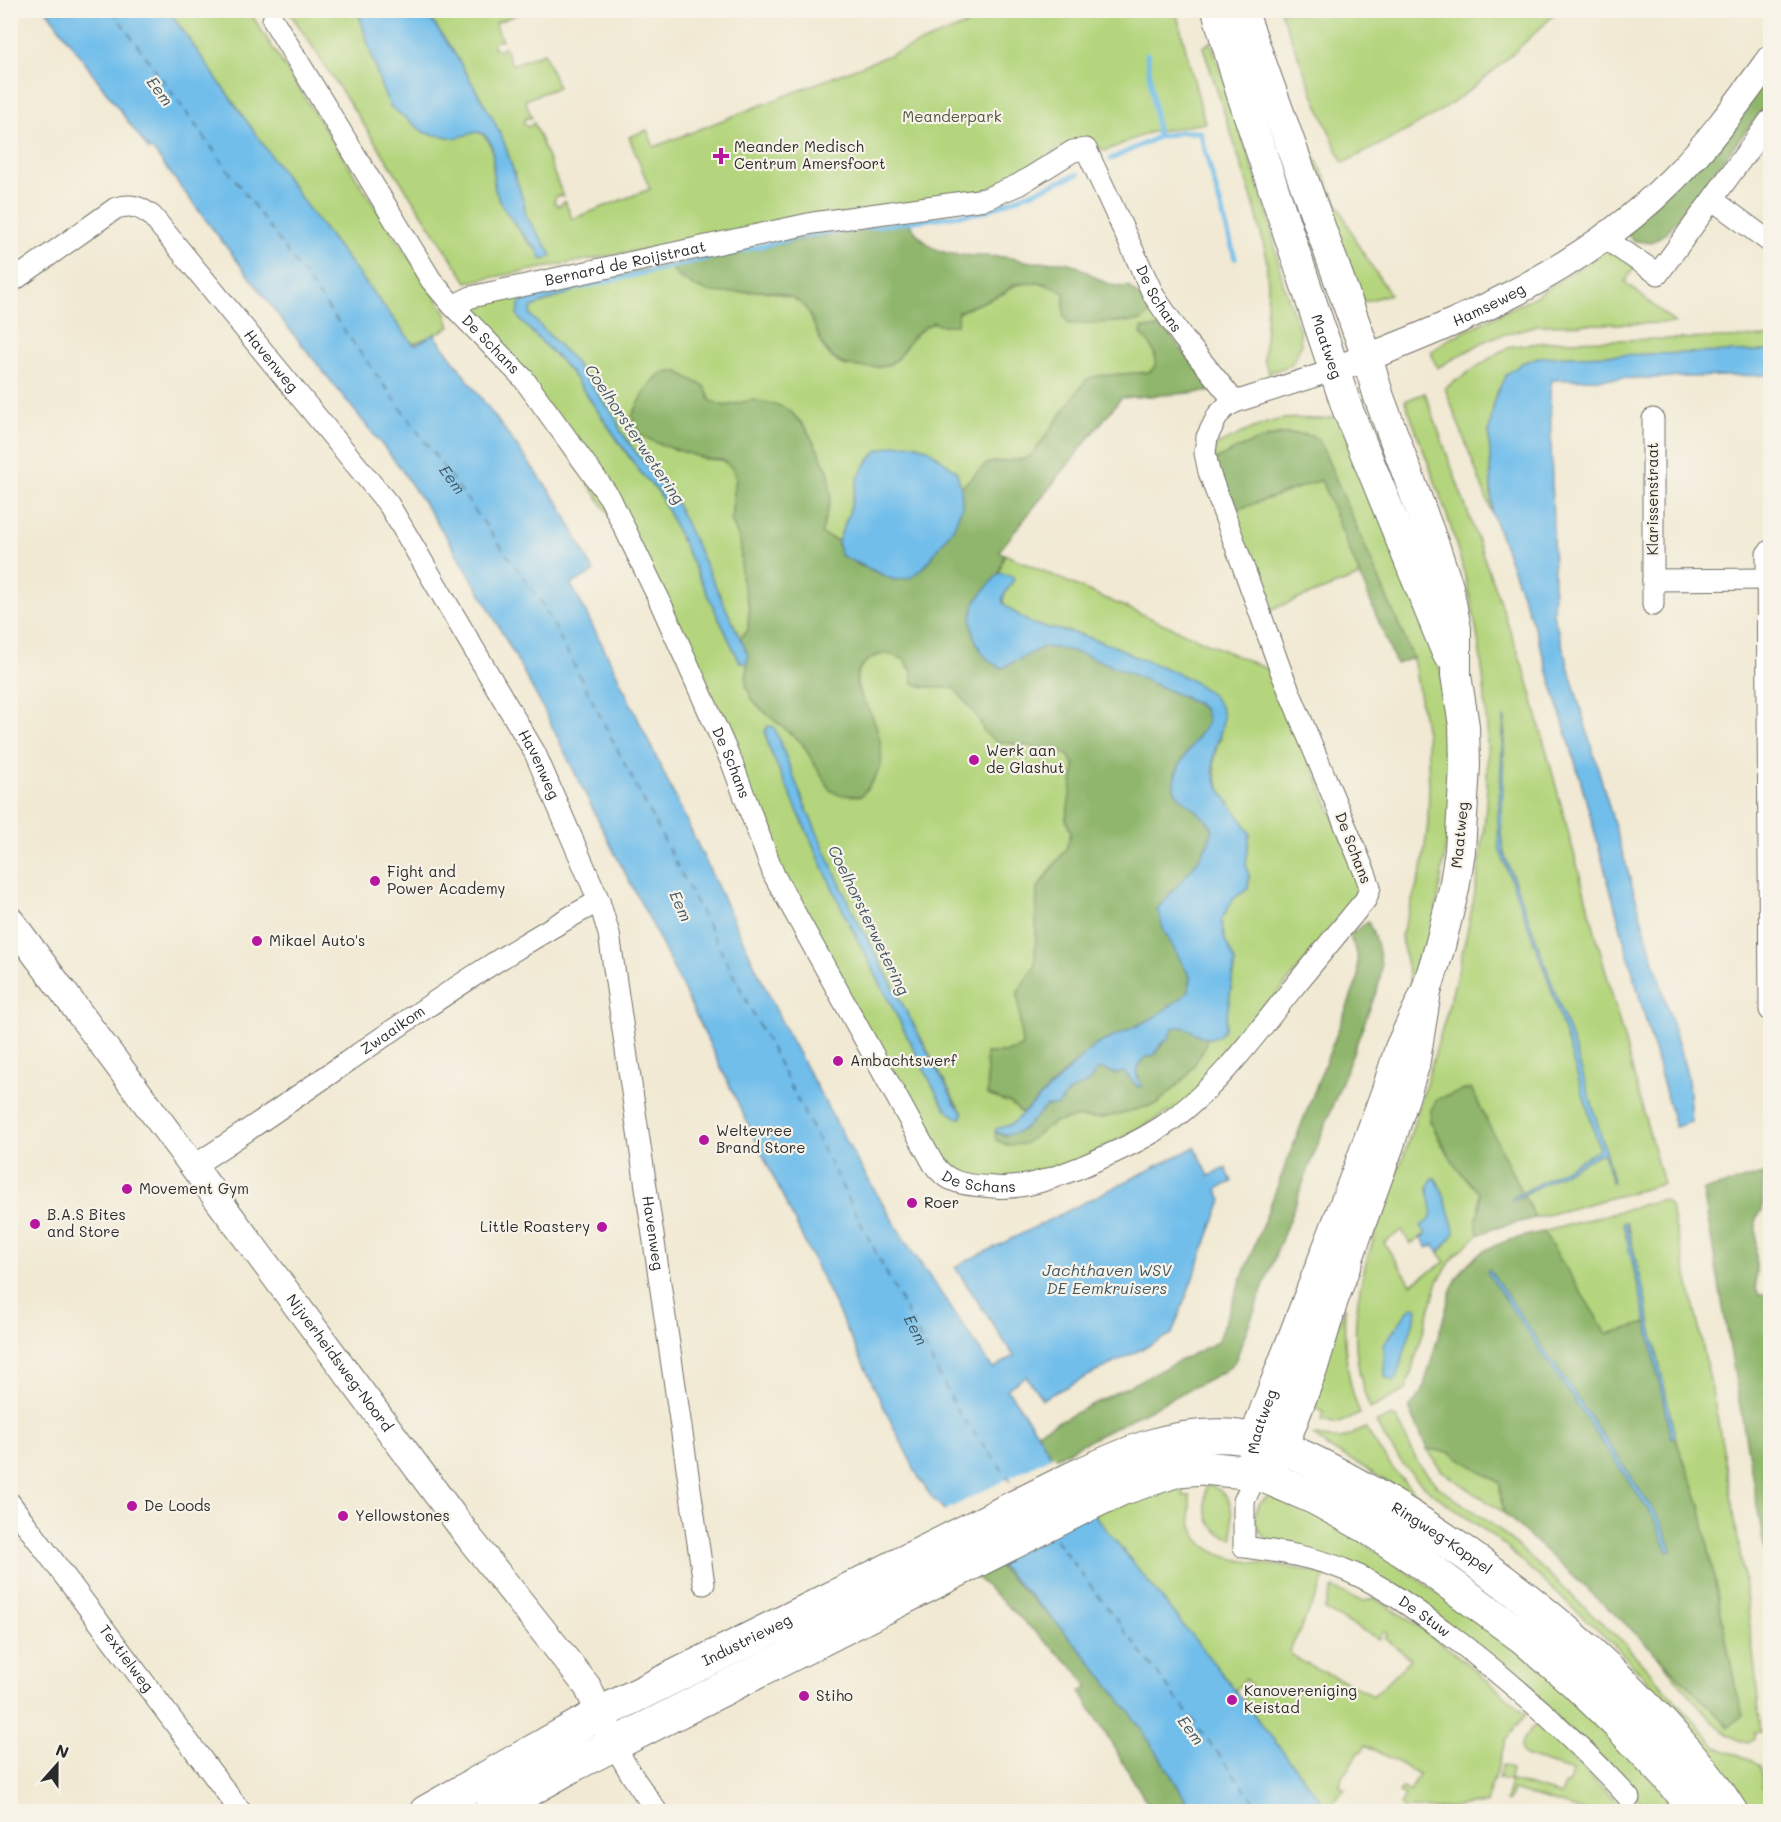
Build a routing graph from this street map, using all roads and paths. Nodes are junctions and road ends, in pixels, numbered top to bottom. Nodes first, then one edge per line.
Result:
1 (1216, 10) edge
2 (1242, 10) edge
3 (273, 20) dead end
4 (1770, 58) edge
5 (1770, 120) edge
6 (1102, 183) joint
7 (1713, 200) junction
8 (1604, 238) junction
9 (1770, 242) edge
10 (10, 283) edge
11 (453, 306) junction
12 (1367, 357) junction
13 (1334, 370) junction
14 (1235, 402) junction
15 (1653, 419) dead end
16 (1770, 551) edge
17 (1767, 579) junction
18 (1653, 580) junction
19 (1653, 605) dead end
20 (1456, 675) junction
21 (1770, 713) edge
22 (1770, 874) edge
23 (599, 901) junction
24 (10, 920) edge
25 (1770, 1010) edge
26 (192, 1167) junction
27 (1268, 1445) junction
28 (1257, 1473) junction
29 (1082, 1490) junction
30 (10, 1503) edge
31 (970, 1547) junction
32 (704, 1584) dead end
33 (601, 1713) junction
34 (614, 1745) junction
35 (1629, 1798) dead end
36 (242, 1812) edge
37 (426, 1812) edge
38 (489, 1812) edge
39 (657, 1812) edge
40 (1695, 1812) edge
41 (1731, 1812) edge

1 - 13 main road, Maatweg
2 - 12 main road, Maatweg
3 - 11 street
4 - 8 street, Hamseweg
5 - 7 street
6 - 11 street, Bernard de Roijstraat
6 - 14 street, De Schans
7 - 8 street
7 - 9 street
8 - 12 street, Hamseweg
10 - 23 street, Havenweg
11 - 14 street, De Schans
12 - 13 street, Hamseweg
12 - 20 main road, Maatweg
13 - 14 street, De Schans
13 - 20 main road, Maatweg
15 - 18 street, Klarissenstraat
16 - 17 street
17 - 18 street
17 - 21 street
18 - 19 street, Klarissenstraat
20 - 27 main road, Maatweg
21 - 22 street
22 - 25 street
23 - 26 street, Zwaaikom
23 - 32 street, Havenweg
24 - 26 street, Nijverheidsweg-Noord
26 - 33 street, Nijverheidsweg-Noord
27 - 28 main road, Maatweg
27 - 29 main road, Ringweg-Koppel
27 - 41 main road, Ringweg-Koppel
28 - 29 main road, Ringweg-Koppel
28 - 35 street, De Stuw
28 - 40 main road, Ringweg-Koppel
29 - 31 main road, Industrieweg
30 - 36 street, Textielweg
31 - 33 main road, Industrieweg
31 - 34 main road, Industrieweg
33 - 34 street, Nijverheidsweg-Noord
33 - 37 main road, Industrieweg
34 - 38 main road, Industrieweg
34 - 39 street, Nijverheidsweg-Noord

